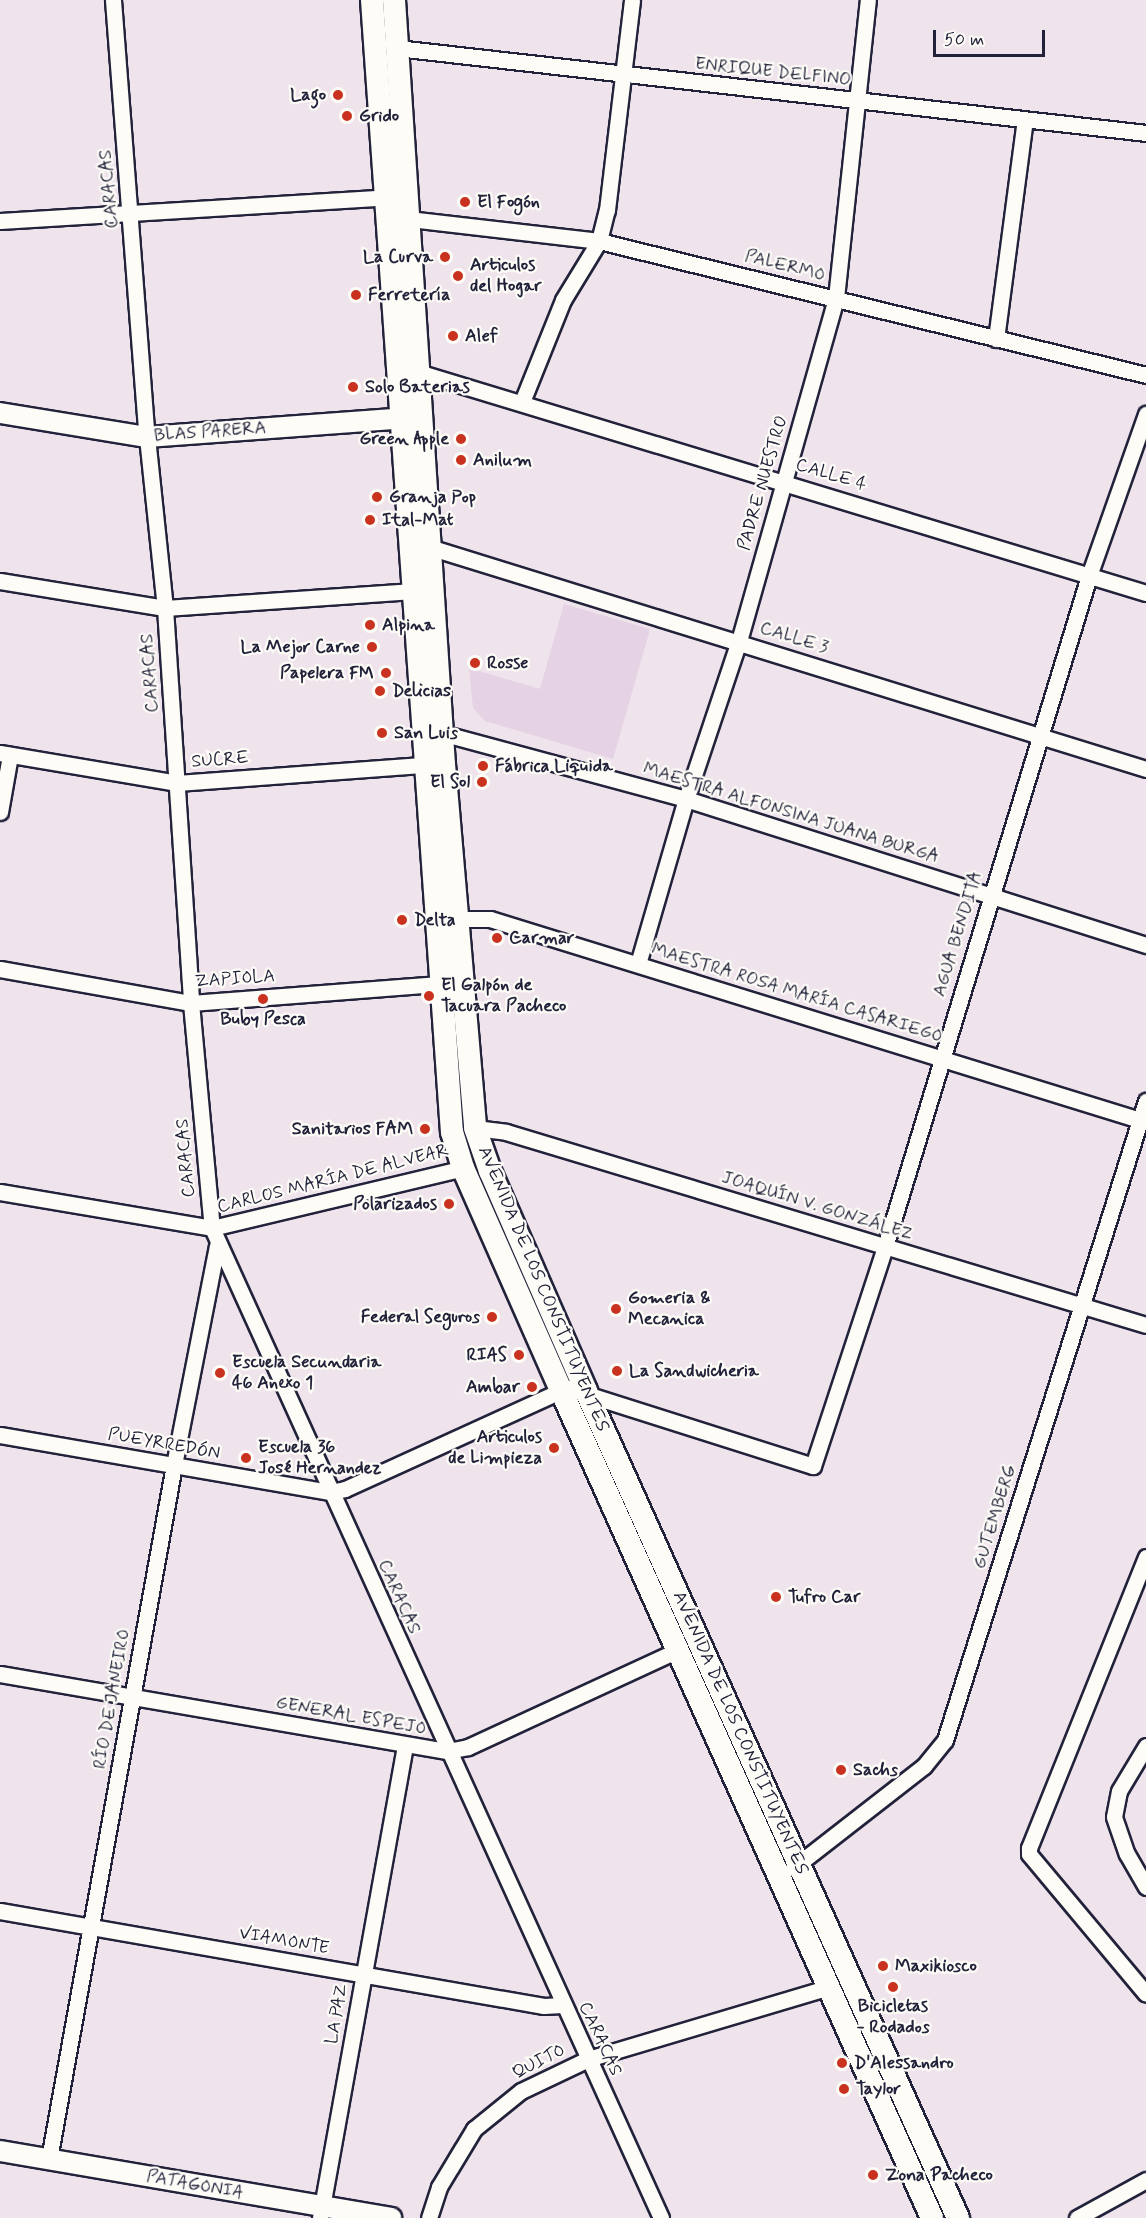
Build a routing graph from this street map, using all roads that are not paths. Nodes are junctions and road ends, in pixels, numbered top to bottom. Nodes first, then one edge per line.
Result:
1 (113, 0) edge
2 (372, 0) edge
3 (394, 0) edge
4 (632, 0) edge
5 (868, 0) edge
6 (397, 48) junction
7 (623, 74) junction
8 (855, 101) junction
9 (1026, 120) junction
10 (1146, 133) edge
11 (388, 197) junction
12 (131, 211) junction
13 (410, 219) junction
14 (0, 221) edge
15 (599, 241) junction
16 (836, 298) junction
17 (996, 339) junction
18 (409, 370) junction
19 (1146, 375) edge
20 (522, 402) junction
21 (0, 413) edge
22 (1146, 414) edge
23 (411, 417) junction
24 (147, 437) junction
25 (783, 480) junction
26 (429, 547) junction
27 (1089, 576) junction
28 (0, 580) edge
29 (413, 591) junction
30 (1146, 593) edge
31 (165, 608) junction
32 (739, 641) junction
33 (432, 731) junction
34 (1041, 736) junction
35 (5, 754) edge
36 (434, 764) junction
37 (1146, 769) edge
38 (177, 783) junction
39 (686, 799) junction
40 (0, 812) edge
41 (990, 896) junction
42 (445, 919) junction
43 (1146, 945) edge
44 (638, 964) junction
45 (0, 969) edge
46 (439, 984) junction
47 (191, 1003) junction
48 (940, 1057) junction
49 (1146, 1101) edge
50 (1143, 1121) edge
51 (475, 1128) junction
52 (463, 1168) junction
53 (0, 1192) edge
54 (212, 1228) junction
55 (217, 1246) junction
56 (885, 1248) junction
57 (1081, 1308) junction
58 (1146, 1325) edge
59 (561, 1390) junction
60 (586, 1391) junction
61 (0, 1436) edge
62 (174, 1465) junction
63 (813, 1466) joint
64 (330, 1492) junction
65 (1146, 1557) edge
66 (678, 1650) junction
67 (0, 1674) edge
68 (132, 1697) junction
69 (405, 1746) junction
70 (1146, 1746) edge
71 (448, 1751) junction
72 (789, 1870) junction
73 (1146, 1887) edge
74 (0, 1911) edge
75 (91, 1927) junction
76 (363, 1975) junction
77 (830, 1987) junction
78 (1146, 1994) edge
79 (562, 2005) junction
80 (588, 2059) junction
81 (0, 2151) edge
82 (49, 2160) junction
83 (1146, 2180) edge
84 (321, 2212) edge
85 (391, 2218) edge
86 (429, 2218) edge
87 (660, 2218) edge
88 (932, 2218) edge
89 (958, 2218) edge
90 (1077, 2218) edge

1 - 12 street, CARACAS
2 - 11 main road, AVENIDA DE LOS CONSTITUYENTES
3 - 6 main road, AVENIDA DE LOS CONSTITUYENTES
4 - 7 street
5 - 8 street, PADRE NUESTRO
6 - 7 street, ENRIQUE DELFINO
6 - 13 main road, AVENIDA DE LOS CONSTITUYENTES
7 - 8 street, ENRIQUE DELFINO
7 - 15 street
8 - 9 street, ENRIQUE DELFINO
8 - 16 street, PADRE NUESTRO
9 - 10 street, ENRIQUE DELFINO
9 - 17 street
11 - 12 street
11 - 13 street
11 - 18 main road, AVENIDA DE LOS CONSTITUYENTES
12 - 14 street
12 - 24 street, CARACAS
13 - 15 street, PALERMO
13 - 18 main road, AVENIDA DE LOS CONSTITUYENTES
15 - 16 street, PALERMO
15 - 20 street
16 - 17 street, PALERMO
16 - 25 street, PADRE NUESTRO
17 - 19 street, PALERMO
18 - 20 street, CALLE 4
18 - 23 main road, AVENIDA DE LOS CONSTITUYENTES
20 - 25 street, CALLE 4
21 - 24 street, BLAS PARERA
22 - 27 street, AGUA BENDITA
23 - 24 street, BLAS PARERA
23 - 26 main road, AVENIDA DE LOS CONSTITUYENTES
23 - 29 main road, AVENIDA DE LOS CONSTITUYENTES
24 - 31 street, CARACAS
25 - 27 street, CALLE 4
25 - 32 street, PADRE NUESTRO
26 - 32 street, CALLE 3
26 - 33 main road, AVENIDA DE LOS CONSTITUYENTES
27 - 30 street, CALLE 4
27 - 34 street, AGUA BENDITA
28 - 31 street
29 - 31 street
29 - 33 main road, AVENIDA DE LOS CONSTITUYENTES
31 - 38 street, CARACAS
32 - 34 street, CALLE 3
32 - 39 street, PADRE NUESTRO
33 - 36 main road, AVENIDA DE LOS CONSTITUYENTES
33 - 39 street, MAESTRA ALFONSINA JUANA BURGA
34 - 37 street, CALLE 3
34 - 41 street, AGUA BENDITA
35 - 38 street, SUCRE
35 - 40 street
36 - 38 street, SUCRE
36 - 42 main road, AVENIDA DE LOS CONSTITUYENTES
38 - 47 street, CARACAS
39 - 41 street, MAESTRA ALFONSINA JUANA BURGA
39 - 44 street, PADRE NUESTRO
41 - 43 street, MAESTRA ALFONSINA JUANA BURGA
41 - 48 street, AGUA BENDITA
42 - 44 street, MAESTRA ROSA MARÍA CASARIEGO
42 - 46 main road, AVENIDA DE LOS CONSTITUYENTES
42 - 51 main road, AVENIDA DE LOS CONSTITUYENTES
44 - 48 street, MAESTRA ROSA MARÍA CASARIEGO
45 - 47 street, ZAPIOLA
46 - 47 street, ZAPIOLA
46 - 52 main road, AVENIDA DE LOS CONSTITUYENTES
47 - 54 street, CARACAS
48 - 50 street, MAESTRA ROSA MARÍA CASARIEGO
48 - 56 street, AGUA BENDITA
49 - 50 street, GUTEMBERG
50 - 57 street, GUTEMBERG
51 - 56 street, JOAQUÍN V. GONZÁLEZ
51 - 60 main road, AVENIDA DE LOS CONSTITUYENTES
52 - 54 street, CARLOS MARÍA DE ALVEAR
52 - 59 main road, AVENIDA DE LOS CONSTITUYENTES
53 - 54 street, CARLOS MARÍA DE ALVEAR
54 - 55 street, CARACAS
55 - 62 street, RÍO DE JANEIRO
55 - 64 street, CARACAS
56 - 57 street, JOAQUÍN V. GONZÁLEZ
56 - 63 street, AGUA BENDITA
57 - 58 street, JOAQUÍN V. GONZÁLEZ
57 - 72 street, GUTEMBERG
59 - 60 street, PUEYRREDÓN
59 - 64 street, PUEYRREDÓN
59 - 66 main road, AVENIDA DE LOS CONSTITUYENTES
60 - 63 street, PUEYRREDÓN
60 - 72 main road, AVENIDA DE LOS CONSTITUYENTES
61 - 62 street, PUEYRREDÓN
62 - 64 street, PUEYRREDÓN
62 - 68 street, RÍO DE JANEIRO
64 - 71 street, CARACAS
65 - 78 street
66 - 71 street, GENERAL ESPEJO
66 - 72 main road, AVENIDA DE LOS CONSTITUYENTES
67 - 68 street, GENERAL ESPEJO
68 - 69 street, GENERAL ESPEJO
68 - 75 street, RÍO DE JANEIRO
69 - 71 street, GENERAL ESPEJO
69 - 76 street, LA PAZ
70 - 73 street
71 - 79 street, CARACAS
72 - 77 main road, AVENIDA DE LOS CONSTITUYENTES
72 - 89 main road, AVENIDA DE LOS CONSTITUYENTES
74 - 75 street, VIAMONTE
75 - 76 street, VIAMONTE
75 - 82 street, RÍO DE JANEIRO
76 - 79 street, VIAMONTE
76 - 84 street, LA PAZ
77 - 80 street, QUITO
77 - 88 main road, AVENIDA DE LOS CONSTITUYENTES
79 - 80 street, CARACAS
80 - 86 street, QUITO
80 - 87 street, CARACAS
81 - 82 street, PATAGONIA
82 - 84 street, PATAGONIA
83 - 90 street
84 - 85 street, PATAGONIA

